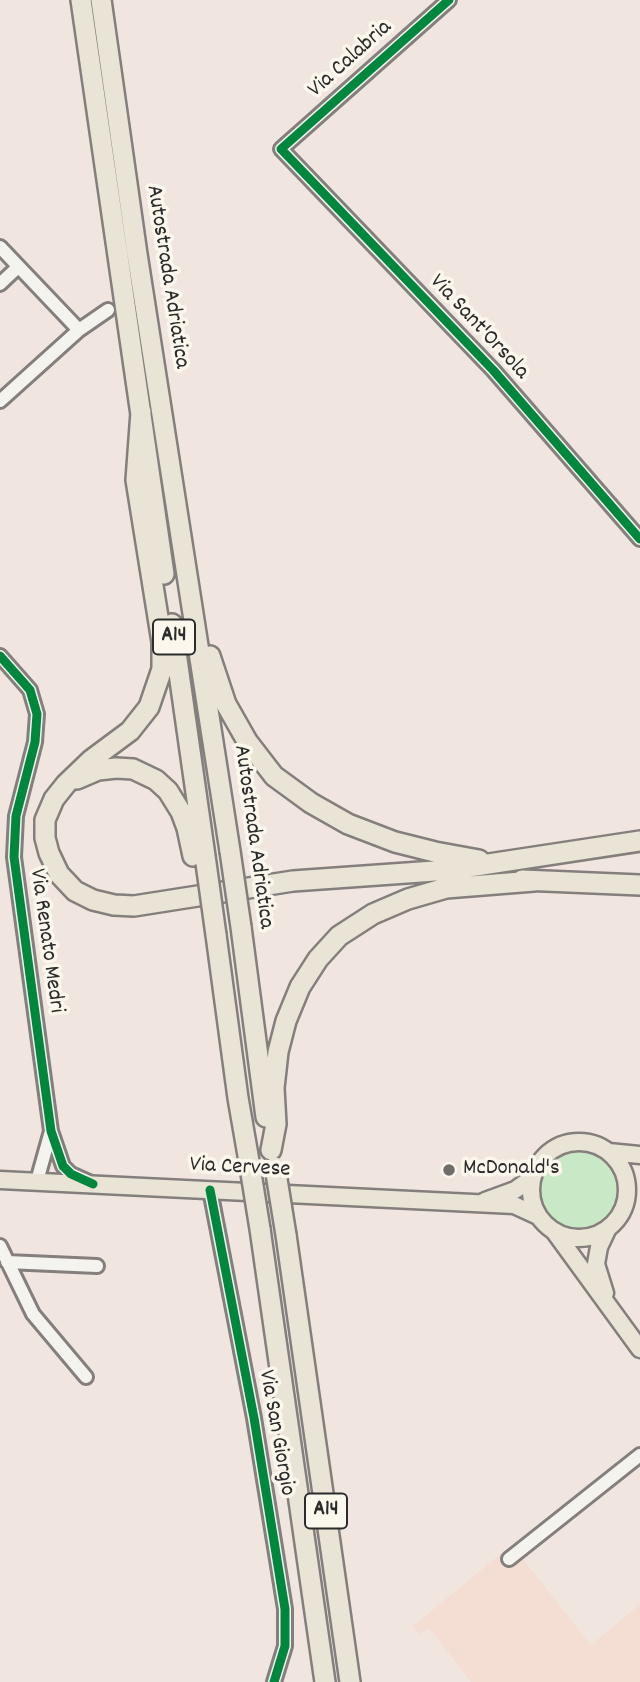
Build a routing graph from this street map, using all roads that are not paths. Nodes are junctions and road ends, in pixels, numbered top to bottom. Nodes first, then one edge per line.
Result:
1 (81, 0) edge
2 (101, 0) edge
3 (449, 0) edge
4 (281, 149) joint
5 (0, 247) edge
6 (18, 267) junction
7 (0, 284) edge
8 (108, 310) dead end
9 (79, 330) junction
10 (0, 401) edge
11 (141, 412) junction
12 (640, 539) edge
13 (182, 543) junction
14 (0, 656) edge
15 (66, 784) junction
16 (640, 841) edge
17 (498, 863) junction
18 (200, 864) junction
19 (449, 870) junction
20 (534, 881) junction
21 (640, 885) edge
22 (51, 1131) junction
23 (609, 1152) junction
24 (640, 1155) edge
25 (273, 1158) junction
26 (533, 1178) junction
27 (0, 1180) edge
28 (37, 1181) junction
29 (640, 1182) edge
30 (93, 1184) junction
31 (210, 1191) junction
32 (627, 1196) junction
33 (479, 1203) junction
34 (538, 1216) junction
35 (607, 1230) junction
36 (554, 1231) junction
37 (0, 1246) edge
38 (7, 1262) junction
39 (97, 1266) dead end
40 (611, 1308) junction
41 (640, 1349) edge
42 (86, 1377) dead end
43 (640, 1455) edge
44 (509, 1559) dead end
45 (274, 1682) edge
46 (325, 1682) edge
47 (350, 1682) edge

1 - 11 highway, Autostrada Adriatica / A14
2 - 13 highway, Autostrada Adriatica / A14
3 - 4 street, Via Calabria
4 - 12 street, Via Sant'Orsola
5 - 6 street
6 - 7 street
6 - 9 street
8 - 9 street
9 - 10 street
11 - 15 highway
11 - 18 highway, Autostrada Adriatica / A14
13 - 17 highway
13 - 25 highway, Autostrada Adriatica / A14, bridge
14 - 22 street, Via Renato Medri
15 - 18 highway
15 - 19 highway
16 - 17 highway
17 - 19 highway
18 - 46 highway, Autostrada Adriatica / A14, bridge
19 - 20 highway
20 - 21 highway
20 - 25 highway
22 - 28 street, Via Renato Medri
22 - 30 street, Via Renato Medri
23 - 24 main road
23 - 26 main road
23 - 32 main road
25 - 47 highway, Autostrada Adriatica / A14, bridge
26 - 33 main road, Via Cervese
26 - 34 main road
27 - 28 main road, Via Cervese
28 - 30 main road, Via Cervese
29 - 32 main road
30 - 31 main road, Via Cervese
31 - 33 main road, Via Cervese
31 - 45 street, Via San Giorgio
32 - 35 main road
33 - 34 main road, Via Cervese
34 - 36 main road
35 - 36 main road
35 - 40 main road
36 - 40 main road
37 - 38 street
38 - 39 street
38 - 42 street
40 - 41 main road
43 - 44 street

